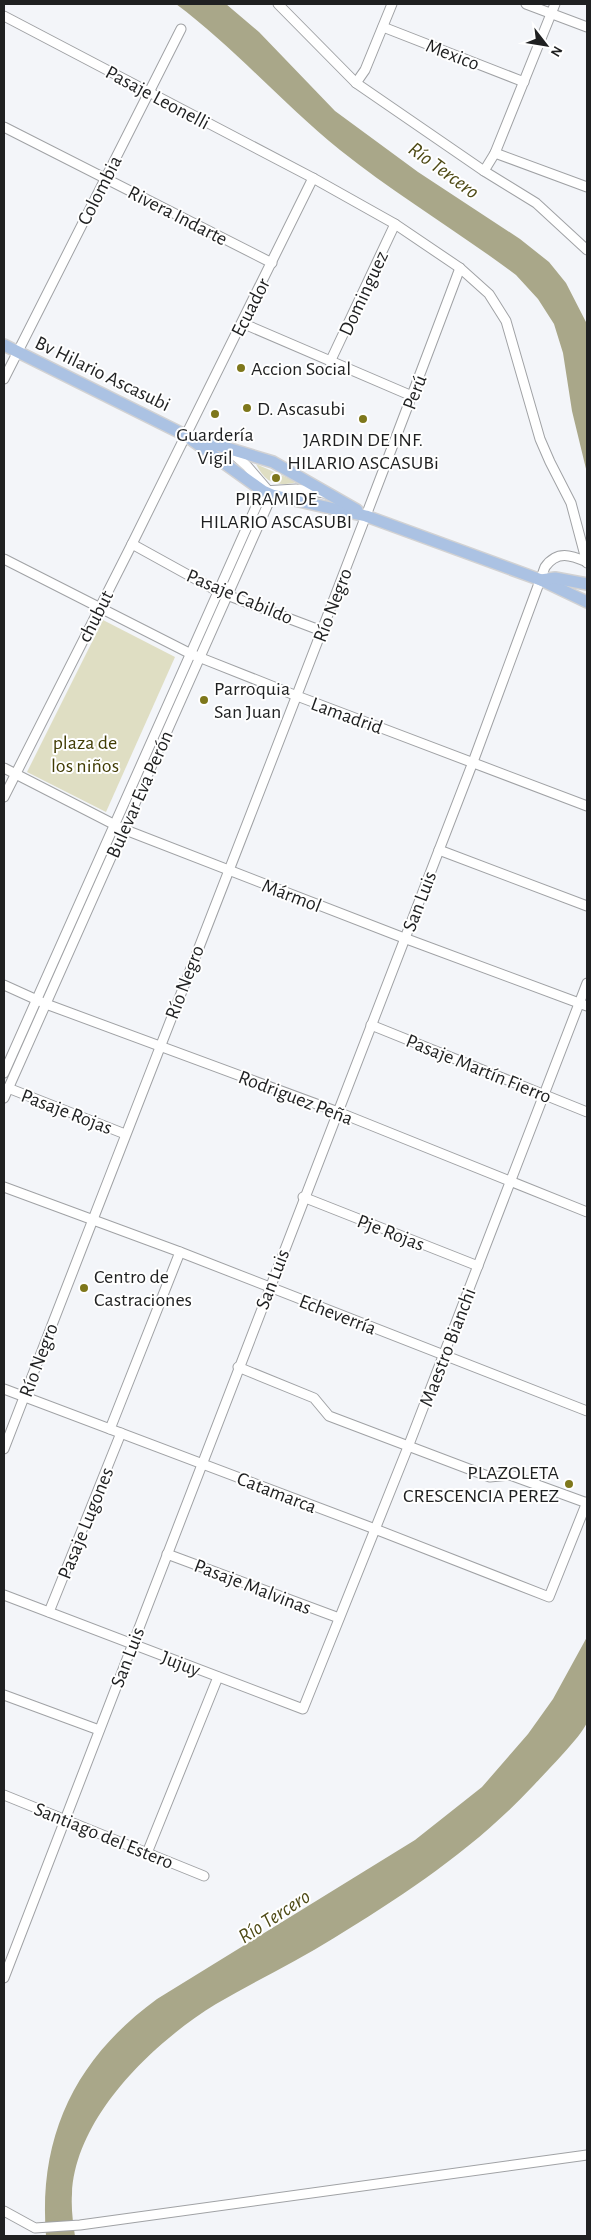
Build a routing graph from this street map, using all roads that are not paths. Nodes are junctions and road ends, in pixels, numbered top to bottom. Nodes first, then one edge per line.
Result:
1 (278, 4) edge
2 (392, 4) edge
3 (526, 4) edge
4 (555, 4) edge
5 (552, 14) junction
6 (4, 16) edge
7 (383, 27) junction
8 (587, 27) edge
9 (180, 29) dead end
10 (524, 82) junction
11 (356, 83) junction
12 (148, 92) junction
13 (4, 127) edge
14 (495, 153) junction
15 (484, 171) junction
16 (105, 178) junction
17 (312, 178) junction
18 (587, 188) edge
19 (395, 224) junction
20 (587, 250) edge
21 (272, 263) junction
22 (460, 268) junction
23 (242, 323) junction
24 (4, 345) edge
25 (17, 352) junction
26 (330, 362) junction
27 (4, 379) edge
28 (412, 396) junction
29 (185, 435) junction
30 (224, 447) junction
31 (268, 492) junction
32 (330, 494) junction
33 (366, 516) junction
34 (132, 544) junction
35 (4, 559) edge
36 (587, 562) edge
37 (541, 580) junction
38 (587, 584) edge
39 (560, 590) junction
40 (219, 592) junction
41 (229, 595) junction
42 (587, 595) edge
43 (587, 602) edge
44 (100, 608) junction
45 (322, 631) junction
46 (191, 654) junction
47 (200, 657) junction
48 (297, 696) junction
49 (472, 762) junction
50 (4, 768) edge
51 (16, 774) junction
52 (4, 797) edge
53 (587, 806) edge
54 (119, 827) junction
55 (439, 850) junction
56 (228, 870) junction
57 (587, 906) edge
58 (404, 938) junction
59 (587, 983) edge
60 (4, 984) edge
61 (37, 1000) junction
62 (46, 1004) junction
63 (583, 1004) edge
64 (371, 1025) junction
65 (160, 1045) junction
66 (4, 1073) edge
67 (8, 1088) junction
68 (544, 1095) junction
69 (4, 1098) edge
70 (338, 1112) junction
71 (587, 1112) edge
72 (126, 1134) junction
73 (511, 1181) junction
74 (4, 1187) edge
75 (303, 1197) junction
76 (587, 1212) edge
77 (92, 1220) junction
78 (180, 1252) junction
79 (478, 1266) junction
80 (269, 1287) junction
81 (443, 1355) junction
82 (238, 1367) junction
83 (4, 1389) edge
84 (24, 1398) junction
85 (587, 1411) edge
86 (110, 1429) junction
87 (121, 1433) junction
88 (408, 1447) junction
89 (4, 1449) edge
90 (201, 1463) junction
91 (587, 1502) edge
92 (374, 1528) junction
93 (166, 1554) junction
94 (4, 1595) edge
95 (49, 1612) junction
96 (339, 1618) junction
97 (132, 1644) junction
98 (218, 1677) junction
99 (4, 1695) edge
100 (303, 1709) joint
101 (99, 1730) junction
102 (4, 1795) edge
103 (64, 1819) junction
104 (147, 1853) junction
105 (204, 1876) dead end
106 (4, 1978) edge
107 (587, 2155) edge
108 (4, 2211) edge

1 - 11 street
2 - 7 street
3 - 5 street
4 - 5 street
5 - 8 street
5 - 10 street
6 - 12 street, Pasaje Leonelli
7 - 10 street, Mexico
7 - 11 street
9 - 12 street, Colombia
10 - 14 street
11 - 15 street
12 - 16 street, Colombia
12 - 17 street, Pasaje Leonelli
13 - 16 street, Rivera Indarte
14 - 15 street
14 - 18 street
15 - 20 street
16 - 21 street, Rivera Indarte
16 - 25 street, Colombia
17 - 19 street, Pasaje Leonelli
17 - 21 street, Ecuador
19 - 22 street, Pasaje Leonelli
19 - 26 street, Dominguez
21 - 23 street, Ecuador
22 - 28 street, Perú
22 - 36 street, Pasaje Leonelli
23 - 26 street
23 - 29 street, Ecuador
24 - 25 main road, Bv Hilario Ascasubi
25 - 27 street, Colombia
25 - 29 main road, Bv Hilario Ascasubi
26 - 28 street
28 - 33 street, Perú
29 - 30 main road
29 - 31 main road
29 - 34 street, chubut
30 - 31 street
30 - 32 main road
31 - 32 street
31 - 33 main road
31 - 40 street, Bulevar Eva Perón
31 - 41 street, Bulevar Eva Perón
32 - 33 main road
33 - 37 main road
33 - 45 street, Río Negro
34 - 40 street, Pasaje Cabildo
34 - 44 street, chubut
35 - 44 street, Lamadrid
36 - 37 street, San Luis
37 - 38 main road
37 - 39 main road
37 - 49 street, San Luis
39 - 42 main road
39 - 43 main road
40 - 41 street, Pasaje Cabildo
40 - 46 street, Bulevar Eva Perón
41 - 45 street, Pasaje Cabildo
41 - 47 street, Bulevar Eva Perón
44 - 46 street, Lamadrid
44 - 51 street, chubut
45 - 48 street, Río Negro
46 - 47 street, Lamadrid
46 - 54 street, Bulevar Eva Perón
47 - 48 street, Lamadrid
47 - 54 street, Bulevar Eva Perón
48 - 49 street, Lamadrid
48 - 56 street, Río Negro
49 - 53 street, Lamadrid
49 - 55 street, San Luis
50 - 51 street, Mármol
51 - 52 street, chubut
51 - 54 street, Mármol
54 - 56 street, Mármol
54 - 61 street, Bulevar Eva Perón
54 - 62 street, Bulevar Eva Perón
55 - 57 street
55 - 58 street, San Luis
56 - 58 street, Mármol
56 - 65 street, Río Negro
58 - 63 street, Mármol
58 - 64 street, San Luis
59 - 63 street, Maestro Bianchi
60 - 61 street, Rodriguez Peña
61 - 62 street, Rodriguez Peña
61 - 66 street, Bulevar Eva Perón
62 - 65 street, Rodriguez Peña
62 - 67 street, Bulevar Eva Perón
63 - 68 street, Maestro Bianchi
64 - 68 street, Pasaje Martín Fierro
64 - 70 street, San Luis
65 - 70 street, Rodriguez Peña
65 - 72 street, Río Negro
67 - 69 street, Bulevar Eva Perón
67 - 72 street, Pasaje Rojas
68 - 71 street, Pasaje Martín Fierro
68 - 73 street, Maestro Bianchi
70 - 73 street, Rodriguez Peña
70 - 75 street, San Luis
72 - 77 street, Río Negro
73 - 76 street, Rodriguez Peña
73 - 79 street, Maestro Bianchi
74 - 77 street, Echeverría
75 - 79 street, Pje Rojas
75 - 80 street, San Luis
77 - 78 street, Echeverría
77 - 84 street, Río Negro
78 - 80 street, Echeverría
78 - 86 street
79 - 81 street, Maestro Bianchi
80 - 81 street, Echeverría
80 - 82 street, San Luis
81 - 85 street, Echeverría
81 - 88 street, Maestro Bianchi
82 - 88 street
82 - 90 street, San Luis
83 - 84 street, Catamarca
84 - 86 street, Catamarca
84 - 89 street, Río Negro
86 - 87 street, Catamarca
87 - 90 street, Catamarca
87 - 95 street, Pasaje Lugones
88 - 91 street
88 - 92 street, Maestro Bianchi
90 - 92 street, Catamarca
90 - 93 street, San Luis
91 - 92 street, Catamarca
92 - 96 street, Maestro Bianchi
93 - 96 street, Pasaje Malvinas
93 - 97 street, San Luis
94 - 95 street, Jujuy
95 - 97 street, Jujuy
96 - 100 street, Maestro Bianchi
97 - 98 street, Jujuy
97 - 101 street, San Luis
98 - 100 street, Jujuy
98 - 104 street
99 - 101 street
101 - 103 street, San Luis
102 - 103 street, Santiago del Estero
103 - 104 street, Santiago del Estero
103 - 106 street, San Luis
104 - 105 street, Santiago del Estero
107 - 108 street

